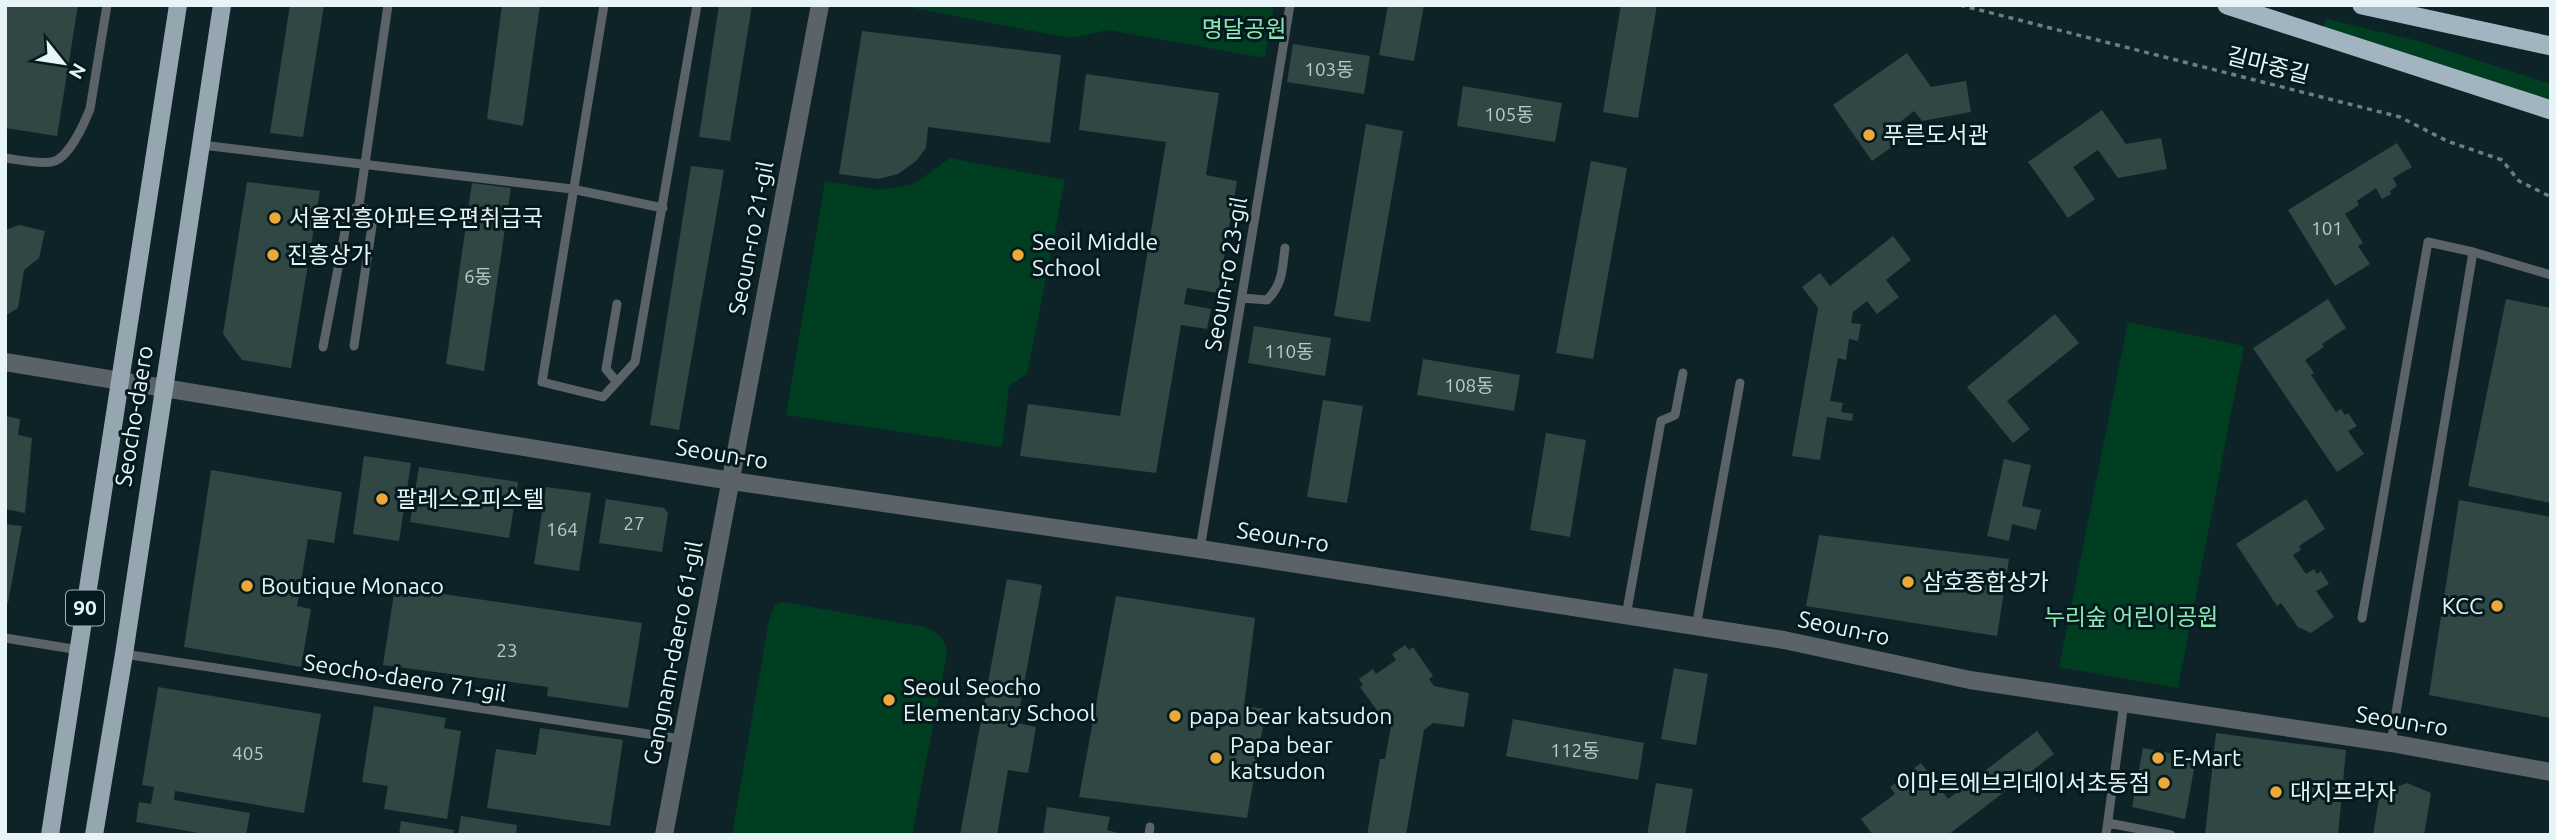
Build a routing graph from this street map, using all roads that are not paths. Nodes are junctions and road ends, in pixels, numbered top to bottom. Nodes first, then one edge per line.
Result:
1 (107, 5) edge
2 (178, 5) edge
3 (222, 5) edge
4 (388, 5) edge
5 (604, 5) edge
6 (696, 5) edge
7 (820, 5) edge
8 (1290, 5) edge
9 (2227, 5) edge
10 (2362, 5) edge
11 (2551, 46) edge
12 (2551, 110) edge
13 (202, 145) junction
14 (5, 158) edge
15 (364, 166) junction
16 (572, 190) junction
17 (359, 205) junction
18 (663, 208) junction
19 (1285, 248) dead end
20 (2473, 252) junction
21 (2551, 275) edge
22 (1242, 298) junction
23 (617, 304) dead end
24 (354, 346) dead end
25 (323, 347) dead end
26 (5, 362) edge
27 (1683, 373) dead end
28 (121, 381) junction
29 (616, 381) junction
30 (1740, 383) dead end
31 (163, 389) junction
32 (732, 481) junction
33 (1200, 549) junction
34 (1626, 616) junction
35 (2362, 618) dead end
36 (1696, 627) junction
37 (5, 638) edge
38 (79, 650) junction
39 (124, 654) junction
40 (2124, 703) junction
41 (681, 739) junction
42 (2391, 743) junction
43 (2551, 772) edge
44 (2108, 823) junction
45 (50, 835) edge
46 (94, 835) edge
47 (664, 835) edge
48 (2106, 835) edge
49 (2171, 835) edge

1 - 14 lane
2 - 28 main road, Seocho-daero / 90
3 - 13 main road, Seocho-daero / 90
4 - 15 lane
5 - 16 lane
6 - 18 lane
7 - 32 street, Seoun-ro 21-gil
8 - 22 lane, Seoun-ro 23-gil
9 - 12 highway
10 - 11 highway
13 - 15 lane
13 - 31 main road, Seocho-daero / 90
15 - 16 lane
15 - 17 lane
16 - 18 lane
16 - 29 lane
17 - 24 lane
17 - 25 lane
18 - 29 lane
19 - 22 lane
20 - 21 lane
20 - 35 lane
20 - 42 lane
22 - 33 lane, Seoun-ro 23-gil
23 - 29 lane
26 - 28 street, Seoun-ro
27 - 34 lane
28 - 31 street, Seoun-ro
28 - 38 main road, Seocho-daero / 90
30 - 36 lane
31 - 32 street, Seoun-ro
31 - 39 main road, Seocho-daero / 90
32 - 33 street, Seoun-ro
32 - 41 street, Gangnam-daero 61-gil
33 - 34 street, Seoun-ro
34 - 36 street, Seoun-ro
36 - 40 street, Seoun-ro
37 - 38 lane
38 - 45 main road, Seocho-daero / 90
39 - 41 lane, Seocho-daero 71-gil
39 - 46 main road, Seocho-daero / 90
40 - 42 street, Seoun-ro
40 - 44 lane
41 - 47 street, Gangnam-daero 61-gil
42 - 43 street, Seoun-ro
44 - 48 lane
44 - 49 lane

